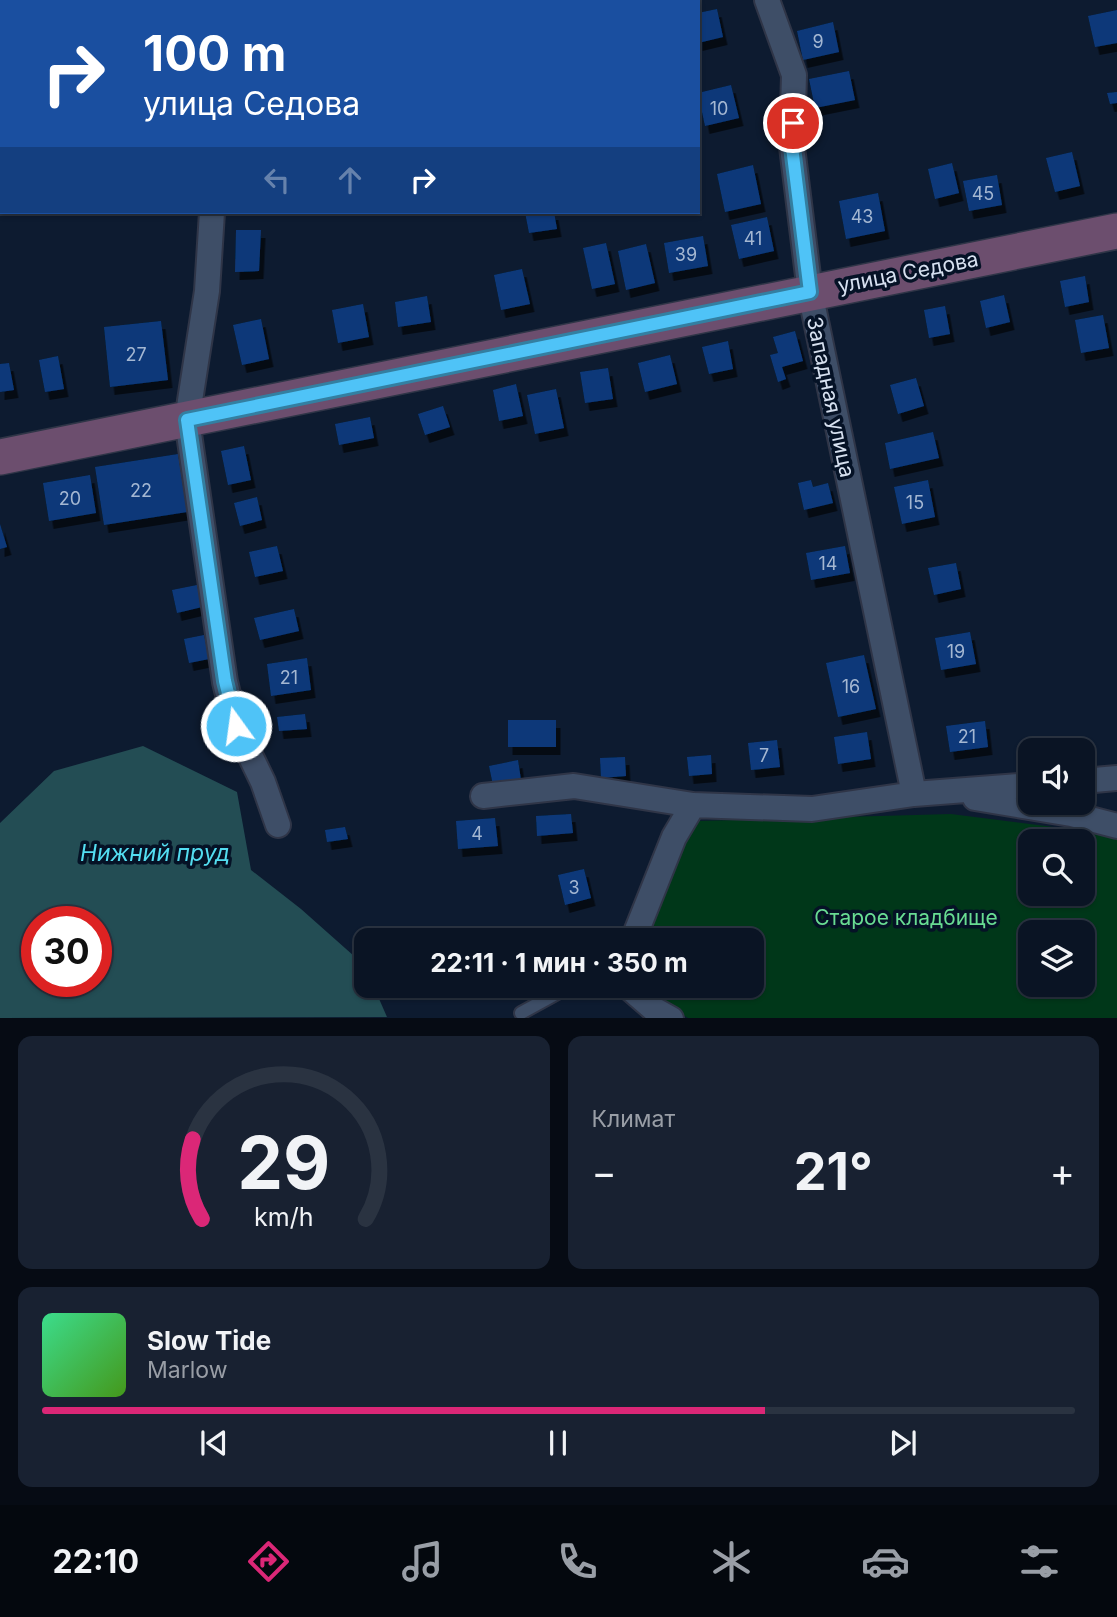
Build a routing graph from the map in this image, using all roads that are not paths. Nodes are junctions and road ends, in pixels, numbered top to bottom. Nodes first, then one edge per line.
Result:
1 (767, 0) edge
2 (212, 214) edge
3 (1117, 230) edge
4 (810, 292) junction
5 (187, 420) junction
6 (0, 457) edge
7 (1117, 778) edge
8 (1095, 780) edge
9 (1018, 786) edge
10 (951, 792) junction
11 (914, 794) junction
12 (483, 796) dead end
13 (693, 805) junction
14 (278, 825) dead end
15 (1117, 826) edge
16 (638, 928) edge
17 (548, 998) edge
18 (641, 998) edge
19 (521, 1013) dead end
20 (671, 1018) edge

1 - 4 street, Западная улица
2 - 5 street
3 - 4 main road, улица Седова
4 - 5 main road, улица Седова
4 - 11 street, Западная улица
5 - 6 main road, улица Седова
5 - 14 street
7 - 8 street
9 - 10 street
10 - 11 street
10 - 15 street
11 - 13 street
12 - 13 street
13 - 16 street
17 - 19 lane
18 - 20 street

